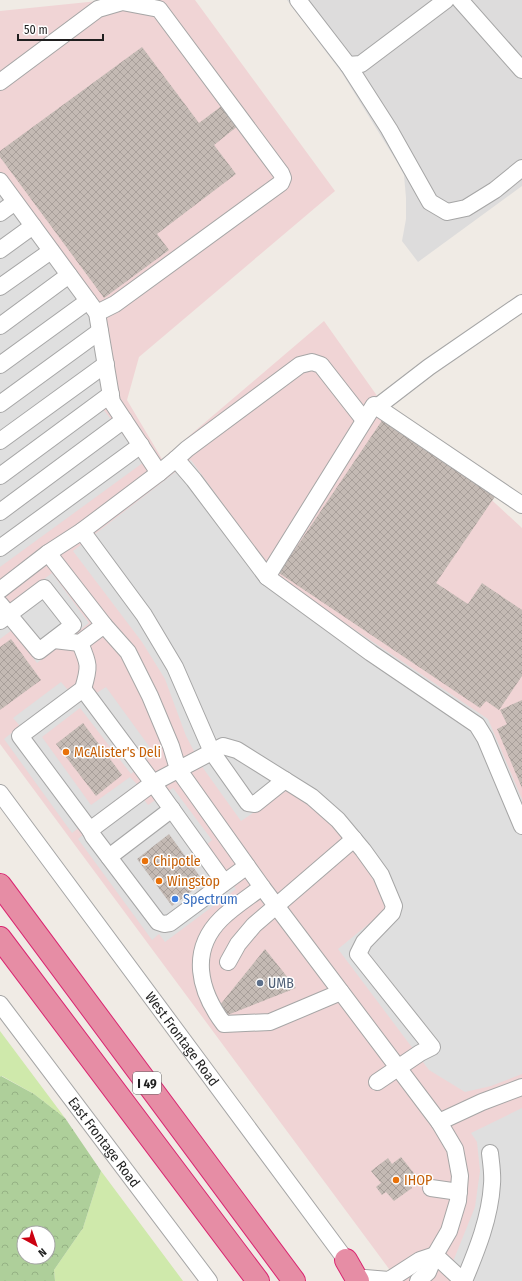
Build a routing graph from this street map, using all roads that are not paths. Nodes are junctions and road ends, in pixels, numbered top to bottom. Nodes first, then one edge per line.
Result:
1 (298, 0) edge
2 (446, 0) edge
3 (460, 0) edge
4 (348, 65) junction
5 (522, 70) edge
6 (0, 82) edge
7 (522, 168) edge
8 (0, 181) edge
9 (15, 202) junction
10 (0, 213) edge
11 (33, 226) junction
12 (0, 250) edge
13 (52, 251) junction
14 (69, 275) junction
15 (0, 287) edge
16 (522, 302) edge
17 (93, 307) junction
18 (0, 326) edge
19 (100, 331) junction
20 (106, 364) junction
21 (0, 365) edge
22 (111, 394) junction
23 (0, 404) edge
24 (376, 406) junction
25 (124, 420) junction
26 (364, 420) junction
27 (0, 441) edge
28 (140, 445) junction
29 (176, 459) junction
30 (159, 473) junction
31 (0, 476) edge
32 (522, 505) edge
33 (0, 512) edge
34 (82, 531) junction
35 (0, 548) edge
36 (48, 553) junction
37 (267, 577) junction
38 (0, 590) edge
39 (3, 613) edge
40 (104, 625) junction
41 (54, 640) junction
42 (80, 643) junction
43 (83, 689) junction
44 (212, 752) junction
45 (178, 769) junction
46 (285, 780) junction
47 (153, 783) junction
48 (0, 793) edge
49 (172, 809) junction
50 (522, 826) edge
51 (90, 830) junction
52 (354, 839) junction
53 (109, 857) junction
54 (247, 866) junction
55 (224, 882) junction
56 (0, 885) edge
57 (262, 887) junction
58 (277, 907) junction
59 (0, 938) edge
60 (228, 962) dead end
61 (341, 992) junction
62 (0, 1004) edge
63 (398, 1067) junction
64 (377, 1082) dead end
65 (522, 1086) edge
66 (439, 1122) junction
67 (490, 1153) dead end
68 (431, 1188) dead end
69 (459, 1192) junction
70 (435, 1255) junction
71 (346, 1260) joint
72 (363, 1280) edge
73 (208, 1281) edge
74 (258, 1281) edge
75 (294, 1281) edge
76 (418, 1281) edge
77 (464, 1281) edge

1 - 4 street
2 - 4 street
3 - 5 street
4 - 7 street
6 - 17 street
8 - 9 street
9 - 10 street
9 - 11 street
11 - 12 street
11 - 13 street
13 - 14 street
13 - 15 street
14 - 17 street
14 - 18 street
16 - 24 street
17 - 19 street
17 - 21 street
19 - 20 street
19 - 23 street
20 - 22 street
20 - 27 street
22 - 25 street
22 - 31 street
24 - 26 street
24 - 32 street
25 - 28 street
25 - 33 street
26 - 29 street
26 - 37 street
28 - 30 street
28 - 35 street
29 - 30 street
29 - 37 street
30 - 34 street
34 - 36 street
34 - 44 street
36 - 38 street
36 - 40 street
37 - 50 street
39 - 41 street
39 - 41 street
40 - 42 street
40 - 45 street
41 - 42 street
42 - 43 street
43 - 47 street
43 - 51 street
44 - 45 street
44 - 46 street
44 - 46 street
45 - 47 street
45 - 54 street
46 - 52 street
47 - 49 street
47 - 51 street
48 - 71 street, West Frontage Road
49 - 53 street
49 - 55 street
51 - 53 street
52 - 58 street
52 - 63 street
53 - 55 street
54 - 55 street
54 - 57 street
56 - 75 highway, I 49
57 - 58 street
57 - 61 street
58 - 60 street
58 - 61 street
59 - 74 highway, I 49
61 - 63 street
62 - 73 street, East Frontage Road
63 - 64 street
63 - 66 street
65 - 66 street
66 - 69 street
67 - 77 street
68 - 69 street
69 - 70 street
70 - 72 street
70 - 76 street
70 - 77 street
71 - 72 highway

